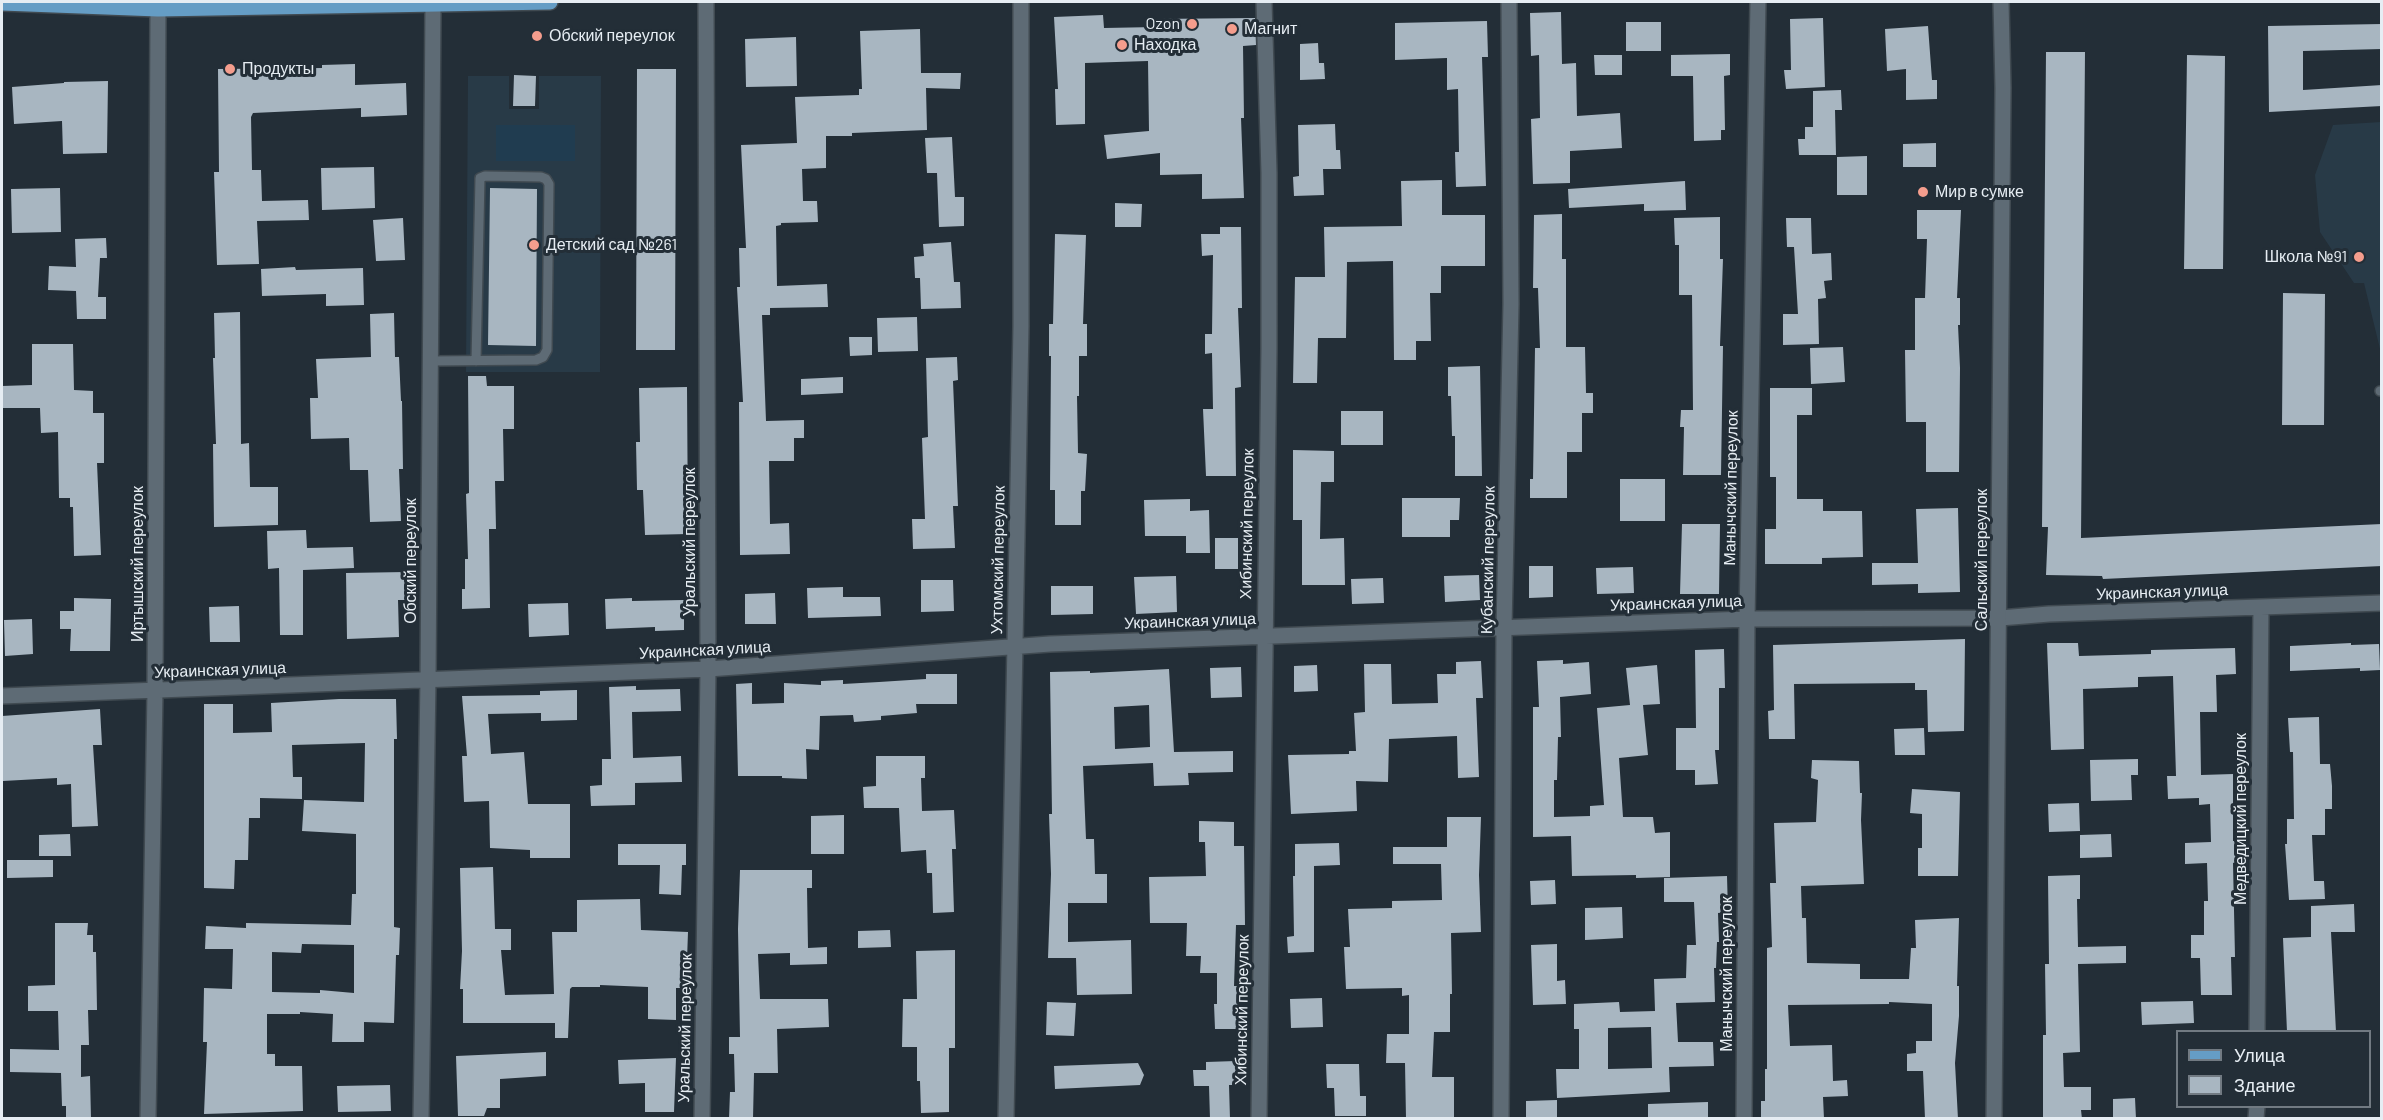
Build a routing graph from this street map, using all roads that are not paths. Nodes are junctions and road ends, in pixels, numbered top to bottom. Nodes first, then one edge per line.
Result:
1 (550, 2) edge
2 (706, 2) edge
3 (1021, 2) edge
4 (1264, 2) edge
5 (1509, 2) edge
6 (1758, 2) edge
7 (2001, 2) edge
8 (2, 3) edge
9 (433, 4) junction
10 (158, 9) junction
11 (430, 361) junction
12 (476, 361) junction
13 (2382, 603) edge
14 (2261, 607) junction
15 (2000, 618) junction
16 (1747, 619) junction
17 (1504, 627) junction
18 (1263, 637) junction
19 (1014, 646) junction
20 (708, 669) junction
21 (428, 680) junction
22 (156, 691) junction
23 (2, 696) edge
24 (2257, 1030) edge
25 (148, 1119) edge
26 (422, 1119) edge
27 (702, 1119) edge
28 (1006, 1119) edge
29 (1259, 1119) edge
30 (1501, 1119) edge
31 (1744, 1119) edge
32 (1994, 1119) edge

1 - 9 main road
2 - 20 street, Уральский переулок
3 - 19 street, Ухтомский переулок
4 - 18 street, Хибинский переулок
5 - 17 street, Кубанский переулок
6 - 16 street, Манычский переулок
7 - 15 street, Сальский переулок
8 - 10 main road
9 - 10 main road
9 - 11 street, Обский переулок
10 - 22 street, Иртышский переулок
11 - 12 lane
11 - 21 street, Обский переулок
12 - 12 lane
13 - 14 street, Украинская улица
14 - 15 street, Украинская улица
14 - 24 street, Медведицкий переулок
15 - 16 street, Украинская улица
15 - 32 street, Сальский переулок
16 - 17 street, Украинская улица
16 - 31 street, Манычский переулок
17 - 18 street, Украинская улица
17 - 30 street, Кубанский переулок
18 - 19 street, Украинская улица
18 - 29 street, Хибинский переулок
19 - 20 street, Украинская улица
19 - 28 street, Ухтомский переулок
20 - 21 street, Украинская улица
20 - 27 street, Уральский переулок
21 - 22 street, Украинская улица
21 - 26 street, Обский переулок
22 - 23 street, Украинская улица
22 - 25 street, Иртышский переулок

